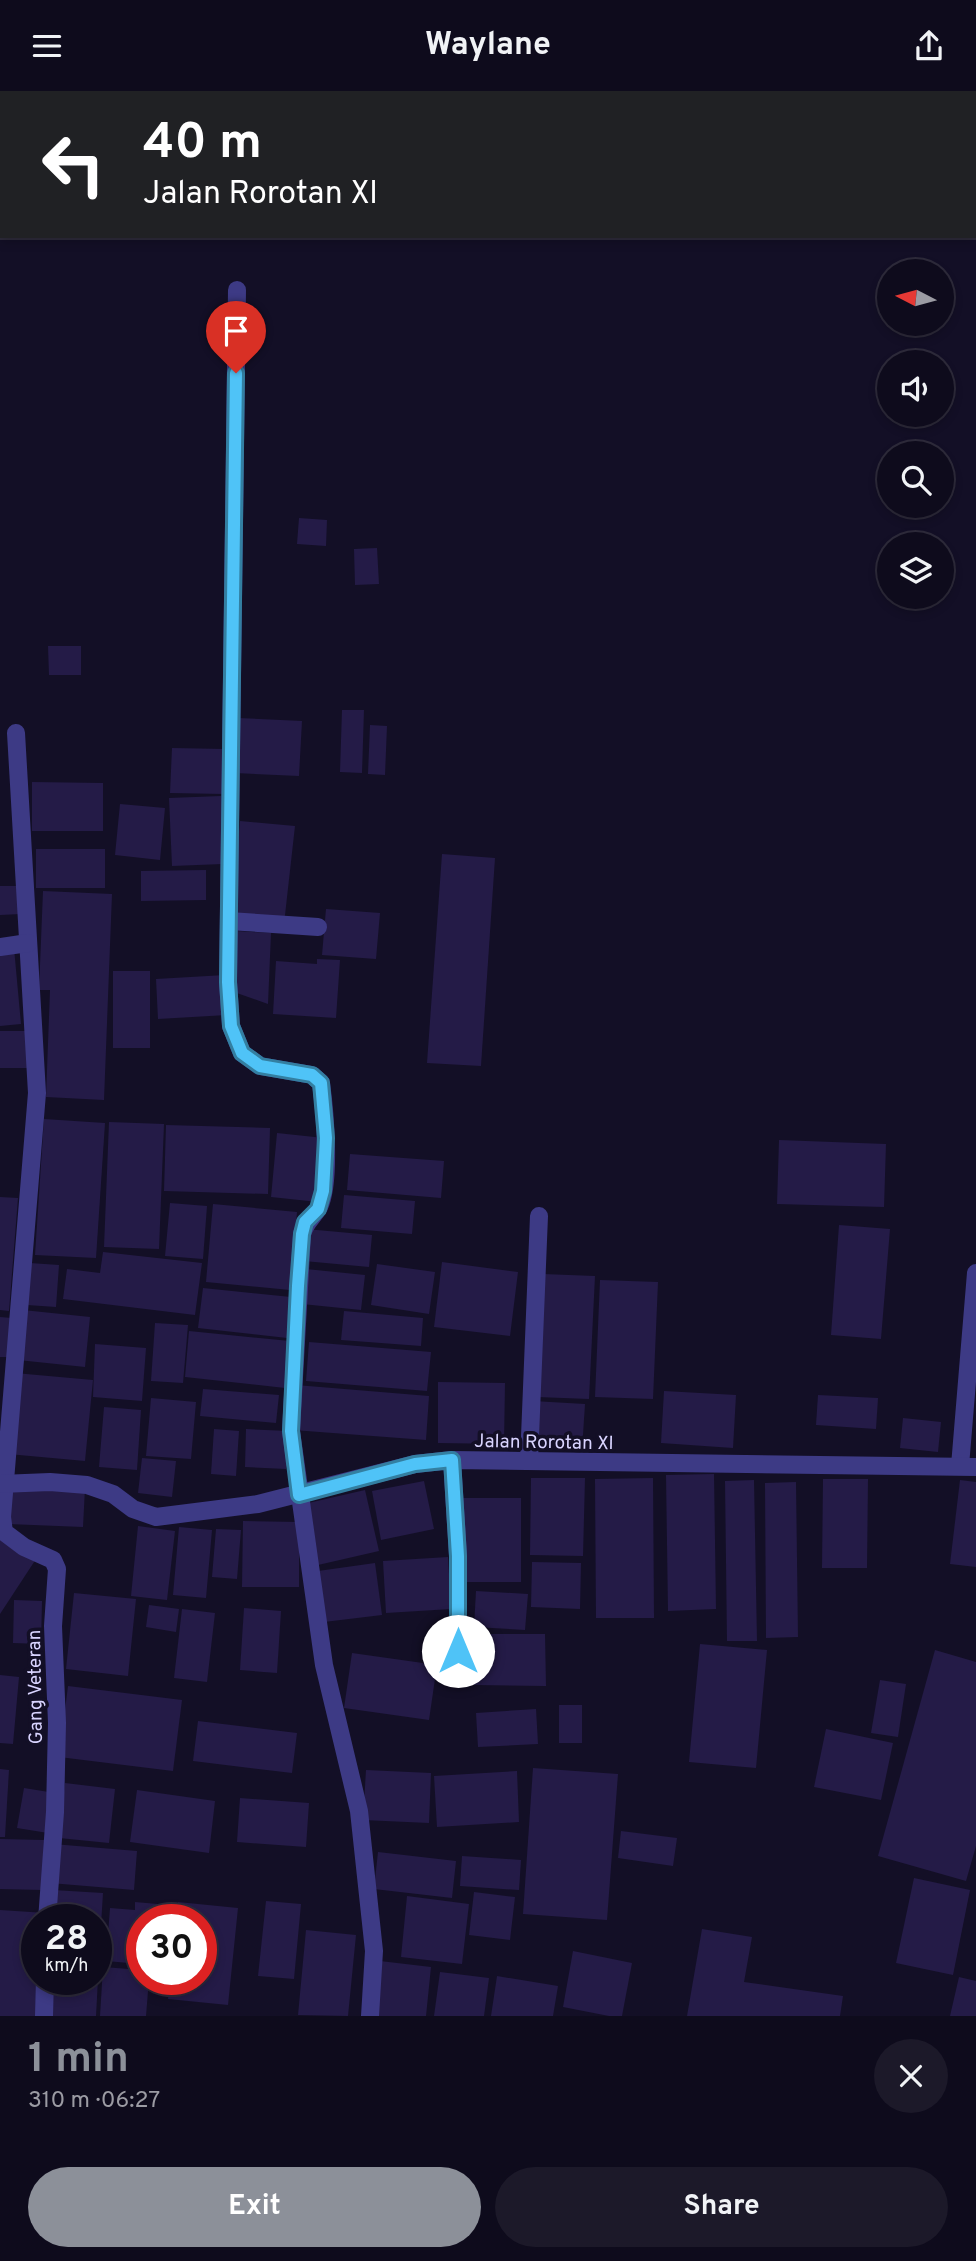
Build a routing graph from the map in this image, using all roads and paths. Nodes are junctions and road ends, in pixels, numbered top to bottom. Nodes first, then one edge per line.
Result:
1 (237, 290) dead end
2 (16, 733) dead end
3 (229, 921) junction
4 (318, 927) dead end
5 (28, 943) junction
6 (0, 947) edge
7 (539, 1216) dead end
8 (976, 1273) edge
9 (452, 1460) junction
10 (529, 1461) junction
11 (968, 1467) edge
12 (2, 1483) edge
13 (299, 1495) junction
14 (458, 1674) dead end
15 (48, 1904) edge
16 (45, 1995) edge
17 (44, 2016) edge
18 (370, 2016) edge

1 - 3 street
2 - 5 street
3 - 4 street
3 - 13 street
5 - 6 street
5 - 12 street
7 - 10 street
8 - 11 street
9 - 10 street, Jalan Rorotan XI
9 - 13 street, Jalan Rorotan XI
9 - 14 street
10 - 11 street, Jalan Rorotan XI
12 - 13 street, Jalan Rorotan XI
12 - 15 street, Gang Veteran
13 - 18 street
16 - 17 street

